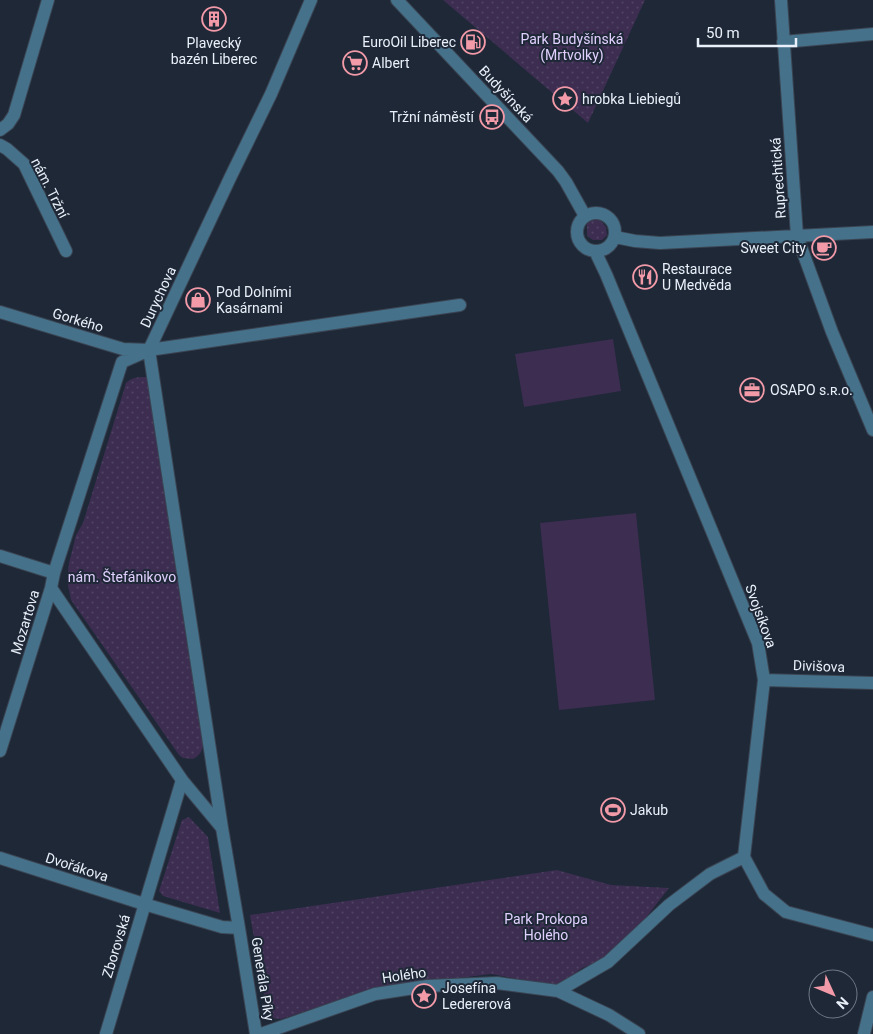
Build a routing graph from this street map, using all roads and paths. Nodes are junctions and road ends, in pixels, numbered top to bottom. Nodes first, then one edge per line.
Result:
1 (48, 0) edge
2 (311, 0) edge
3 (397, 0) edge
4 (781, 0) edge
5 (873, 34) edge
6 (784, 42) junction
7 (0, 130) edge
8 (0, 145) edge
9 (585, 216) junction
10 (873, 232) edge
11 (797, 236) junction
12 (615, 237) junction
13 (66, 251) dead end
14 (595, 252) junction
15 (460, 305) dead end
16 (0, 312) edge
17 (149, 350) junction
18 (873, 430) edge
19 (0, 556) edge
20 (54, 572) junction
21 (51, 588) junction
22 (764, 680) junction
23 (873, 683) edge
24 (0, 751) edge
25 (182, 780) junction
26 (222, 828) junction
27 (744, 857) junction
28 (0, 858) edge
29 (144, 904) junction
30 (239, 928) junction
31 (873, 935) edge
32 (558, 991) junction
33 (873, 997) edge
34 (106, 1034) edge
35 (256, 1034) edge
36 (261, 1034) edge
37 (639, 1034) edge
38 (864, 1034) edge

1 - 7 street
2 - 17 street, Durychova
3 - 9 street, Budyšínská
4 - 6 street, Ruprechtická
5 - 6 street
6 - 11 street, Ruprechtická
8 - 13 street, nám. Tržní
9 - 12 street
9 - 14 street
10 - 11 street
11 - 12 street
11 - 18 street, Ruprechtická
12 - 14 street
14 - 22 street, Svojsíkova
15 - 17 street, Durychova
16 - 17 street, Gorkého
17 - 20 street
17 - 26 street
19 - 20 street
20 - 21 street
21 - 24 street, Mozartova
21 - 25 street
22 - 23 street, Divišova
22 - 27 street, Svojsíkova
25 - 26 street
25 - 29 street
26 - 30 street
27 - 31 street
27 - 32 street
28 - 29 street, Dvořákova
29 - 30 street, Zborovská
29 - 34 street, Zborovská
30 - 35 street, Generála Píky
32 - 36 street, Holého
32 - 37 street, Holého
33 - 38 street

